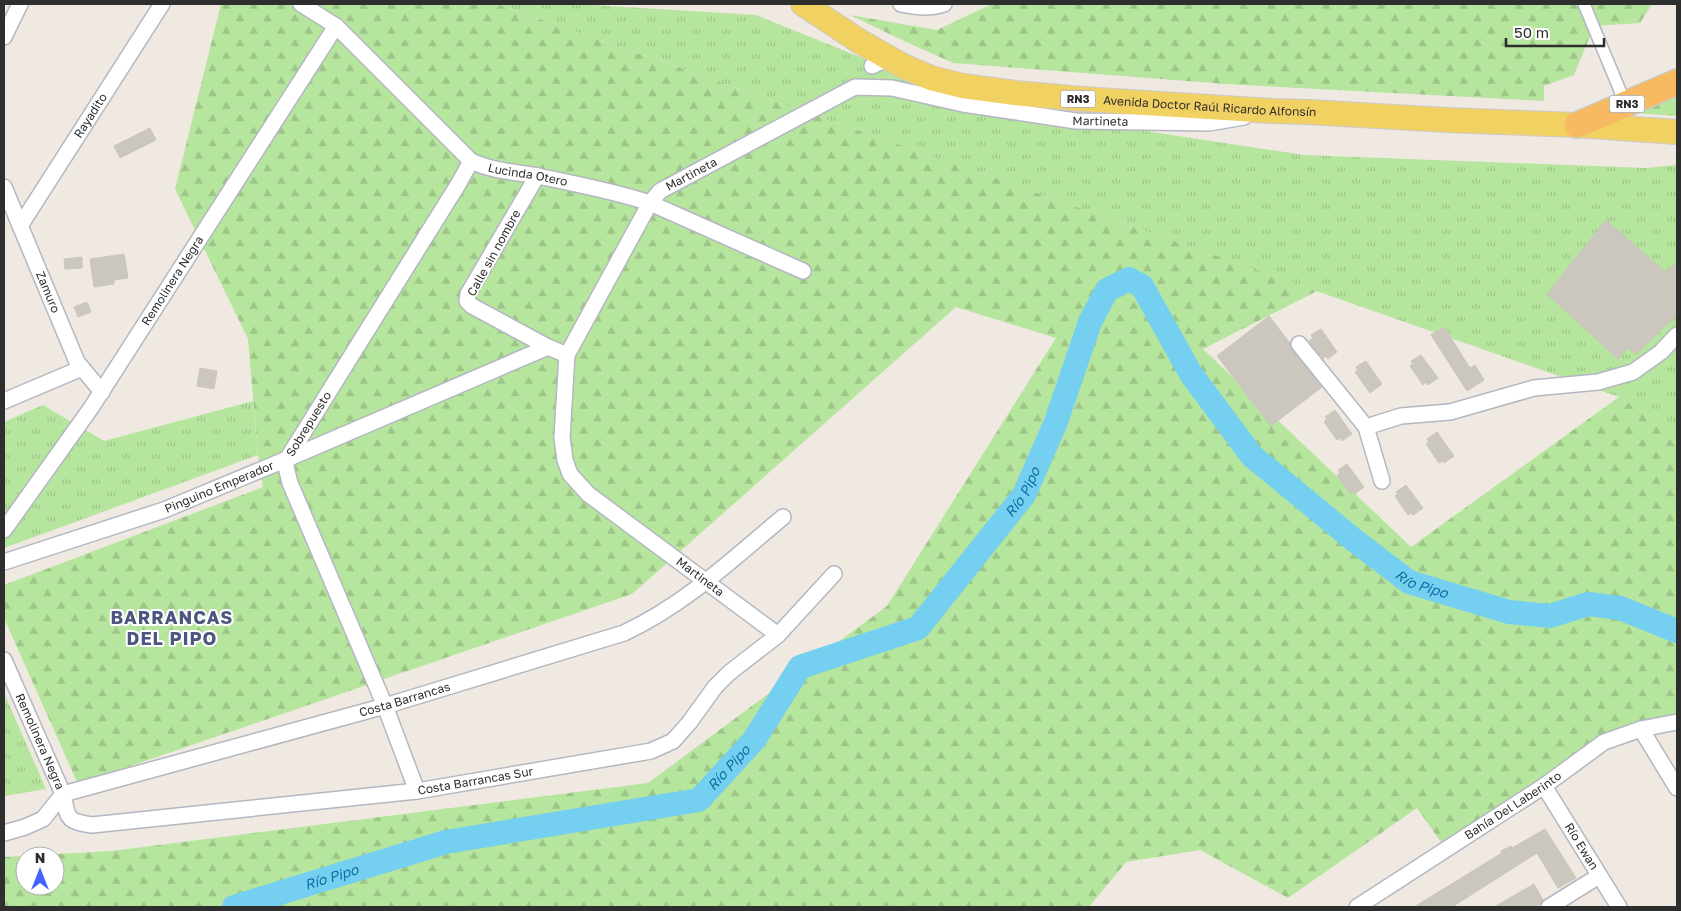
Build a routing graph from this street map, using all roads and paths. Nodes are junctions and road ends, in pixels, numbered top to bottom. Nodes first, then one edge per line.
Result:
1 (20, 4) edge
2 (162, 4) edge
3 (301, 4) edge
4 (803, 4) edge
5 (901, 4) edge
6 (944, 4) edge
7 (1584, 4) edge
8 (336, 26) junction
9 (4, 37) edge
10 (1677, 82) edge
11 (1626, 105) junction
12 (1272, 111) junction
13 (1577, 125) junction
14 (1677, 132) edge
15 (471, 161) junction
16 (537, 176) junction
17 (4, 187) edge
18 (650, 203) junction
19 (20, 226) junction
20 (803, 271) dead end
21 (1677, 335) edge
22 (1299, 344) dead end
23 (548, 347) junction
24 (567, 355) junction
25 (82, 368) junction
26 (102, 392) junction
27 (4, 401) edge
28 (1366, 426) junction
29 (287, 459) junction
30 (1382, 481) dead end
31 (783, 517) dead end
32 (4, 530) edge
33 (4, 562) edge
34 (834, 574) dead end
35 (706, 581) junction
36 (778, 635) junction
37 (4, 660) edge
38 (384, 706) junction
39 (1677, 722) edge
40 (1641, 729) junction
41 (1544, 786) junction
42 (1677, 788) edge
43 (416, 790) junction
44 (63, 794) junction
45 (4, 833) edge
46 (1599, 876) junction
47 (1357, 907) edge
48 (1549, 907) edge
49 (1619, 907) edge

1 - 9 street
2 - 19 street, Rayadito
3 - 8 street, Lucinda Otero
4 - 12 main road, Avenida Doctor Raúl Ricardo Alfonsín / RN3
5 - 6 street
7 - 11 street
8 - 15 street, Lucinda Otero
8 - 26 street, Remolinera Negra
10 - 11 highway, RN3
11 - 13 highway, RN3
12 - 13 main road, Avenida Doctor Raúl Ricardo Alfonsín / RN3
12 - 18 street, Martineta
13 - 14 main road, Avenida Doctor Raúl Ricardo Alfonsín
15 - 16 street, Lucinda Otero
15 - 29 street, Sobrepuesto
16 - 18 street, Lucinda Otero
16 - 23 street, Calle sin nombre
17 - 19 street, Zamuro
18 - 20 street, Lucinda Otero
18 - 24 street, Martineta
19 - 25 street, Zamuro
21 - 28 street
22 - 28 street
23 - 24 street
23 - 29 street, Pinguino Emperador
24 - 35 street, Martineta
25 - 26 street, Zamuro
25 - 27 street
26 - 32 street, Remolinera Negra
28 - 30 street
29 - 33 street, Pinguino Emperador
29 - 38 street, Sobrepuesto
31 - 35 street, Costa Barrancas
34 - 36 street, Costa Barrancas Sur
35 - 36 street, Martineta
35 - 38 street, Costa Barrancas
36 - 43 street, Costa Barrancas Sur
37 - 44 street, Remolinera Negra
38 - 43 street, Sobrepuesto
38 - 44 street, Costa Barrancas
39 - 40 street, Bahía Del Laberinto
40 - 41 street, Bahía Del Laberinto
40 - 42 street
41 - 46 street, Río Ewan
41 - 47 street, Bahía Del Laberinto
43 - 44 street, Costa Barrancas Sur
44 - 45 street
46 - 48 street
46 - 49 street, Río Ewan

